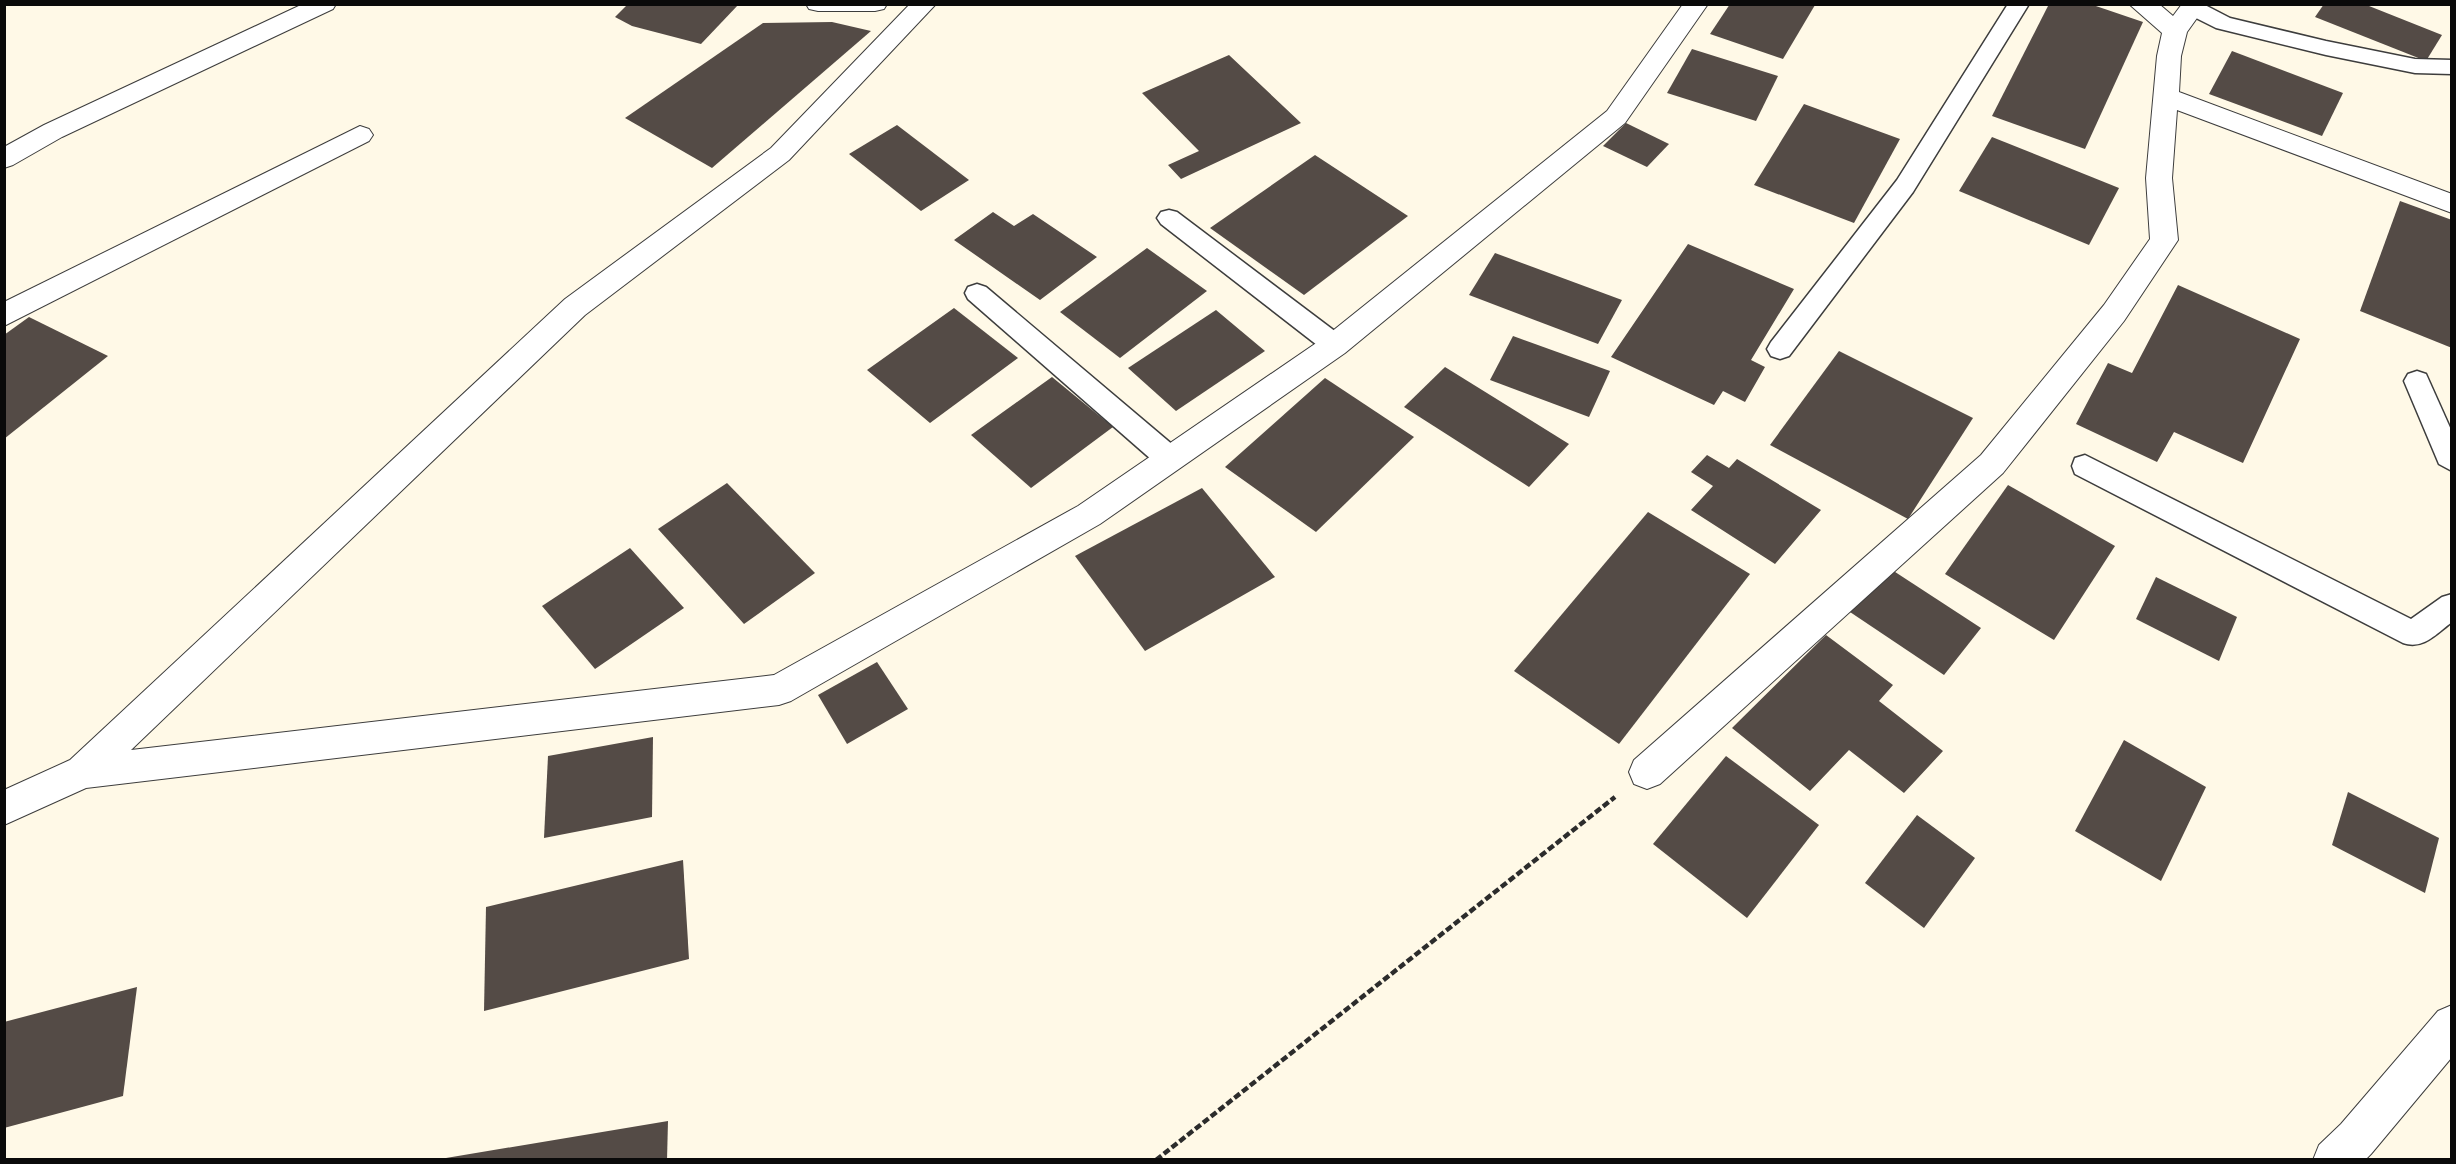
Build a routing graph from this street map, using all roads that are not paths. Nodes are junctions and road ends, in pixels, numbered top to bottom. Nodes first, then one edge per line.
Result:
1 (324, 4) edge
2 (818, 4) edge
3 (875, 4) edge
4 (924, 4) edge
5 (1696, 4) edge
6 (2019, 4) edge
7 (2140, 4) edge
8 (2188, 14) edge
9 (2451, 67) edge
10 (2165, 96) junction
11 (360, 135) dead end
12 (4, 159) edge
13 (2451, 204) edge
14 (1169, 218) dead end
15 (977, 293) dead end
16 (4, 315) edge
17 (1335, 345) junction
18 (1780, 349) dead end
19 (2417, 381) dead end
20 (1170, 459) junction
21 (2451, 460) edge
22 (2085, 466) dead end
23 (2451, 606) edge
24 (82, 772) junction
25 (1647, 772) road end
26 (4, 808) edge
27 (2451, 1025) edge
28 (2334, 1160) edge

1 - 12 street
2 - 3 street
4 - 24 street
5 - 17 street
6 - 18 lane
7 - 8 street
8 - 9 lane
8 - 10 street
10 - 13 street
10 - 25 street
11 - 16 street
14 - 17 lane
15 - 20 lane
17 - 20 street
19 - 21 lane
20 - 24 street
22 - 23 lane
24 - 26 street
27 - 28 street

